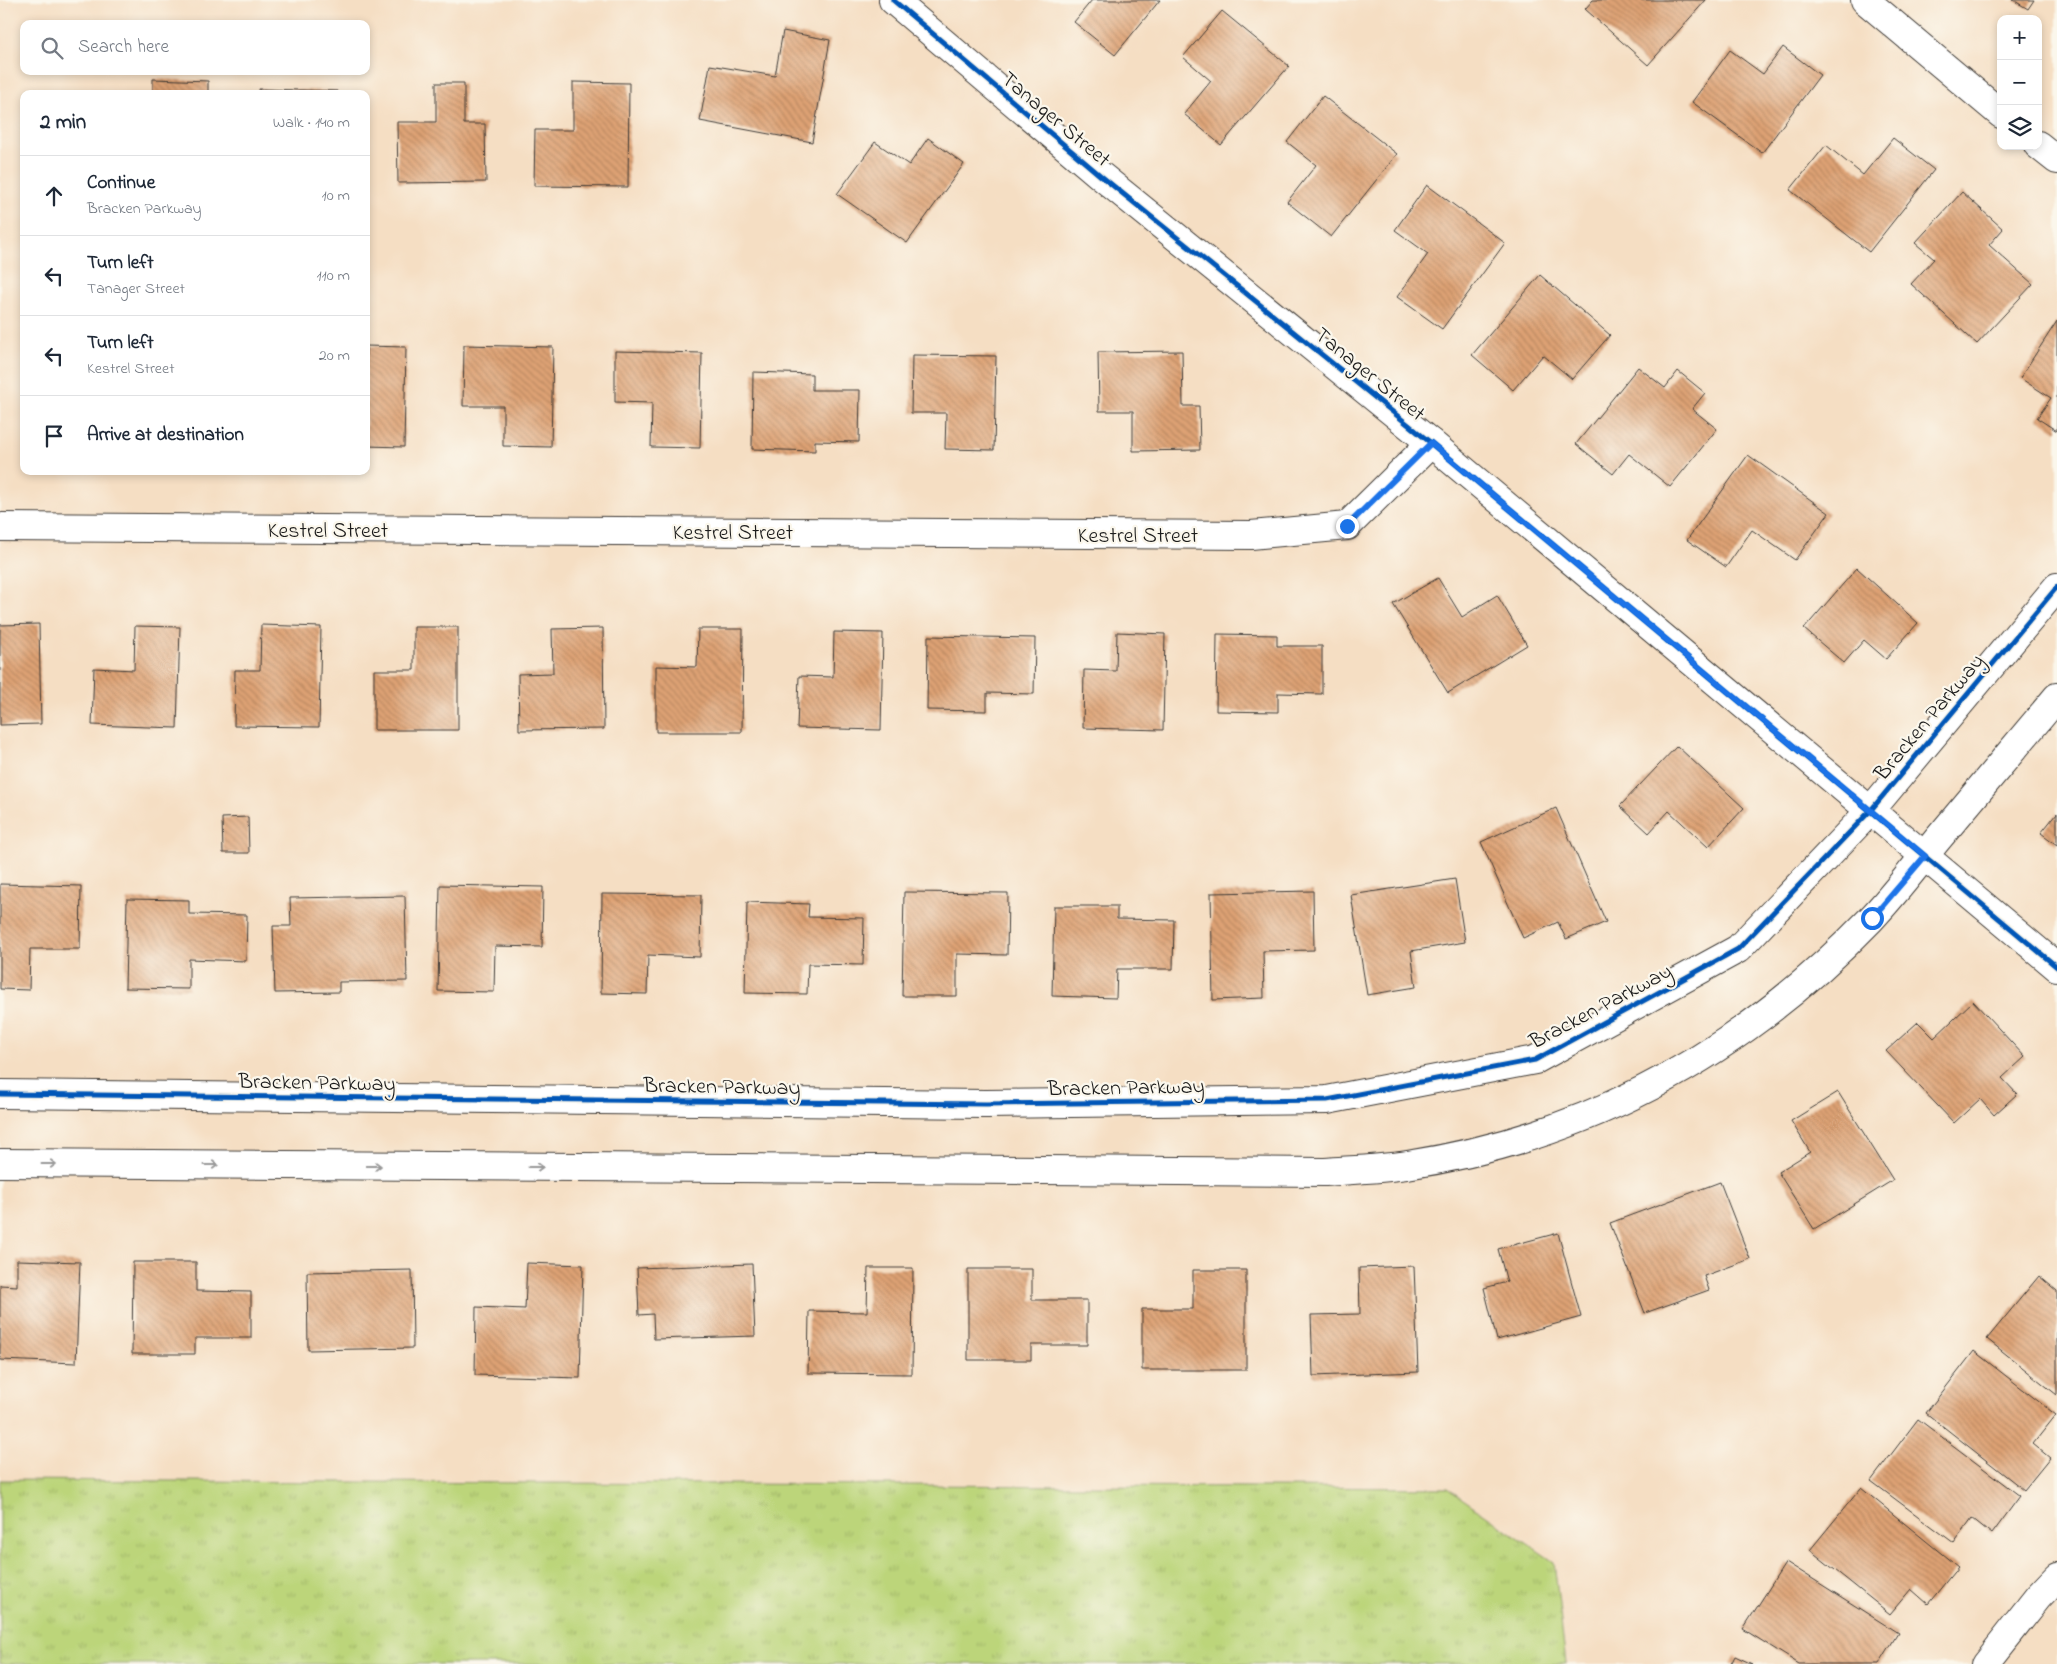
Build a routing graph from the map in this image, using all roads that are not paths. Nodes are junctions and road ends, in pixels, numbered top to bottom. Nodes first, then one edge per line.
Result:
1 (893, 0) edge
2 (1865, 0) edge
3 (1997, 111) edge
4 (2042, 148) edge
5 (2057, 160) edge
6 (1431, 443) junction
7 (0, 527) edge
8 (2057, 587) edge
9 (2057, 697) edge
10 (1871, 810) junction
11 (1925, 856) junction
12 (2057, 966) edge
13 (0, 1094) edge
14 (0, 1163) edge
15 (2057, 1577) edge
16 (1985, 1664) edge

1 - 6 street, Tanager Street
2 - 3 street
4 - 5 street
6 - 7 street, Kestrel Street
6 - 10 street, Tanager Street
8 - 10 street, Bracken Parkway
9 - 11 street
10 - 11 street, Tanager Street
10 - 13 street, Bracken Parkway
11 - 12 street, Tanager Street
14 -> 11 street
15 - 16 street

